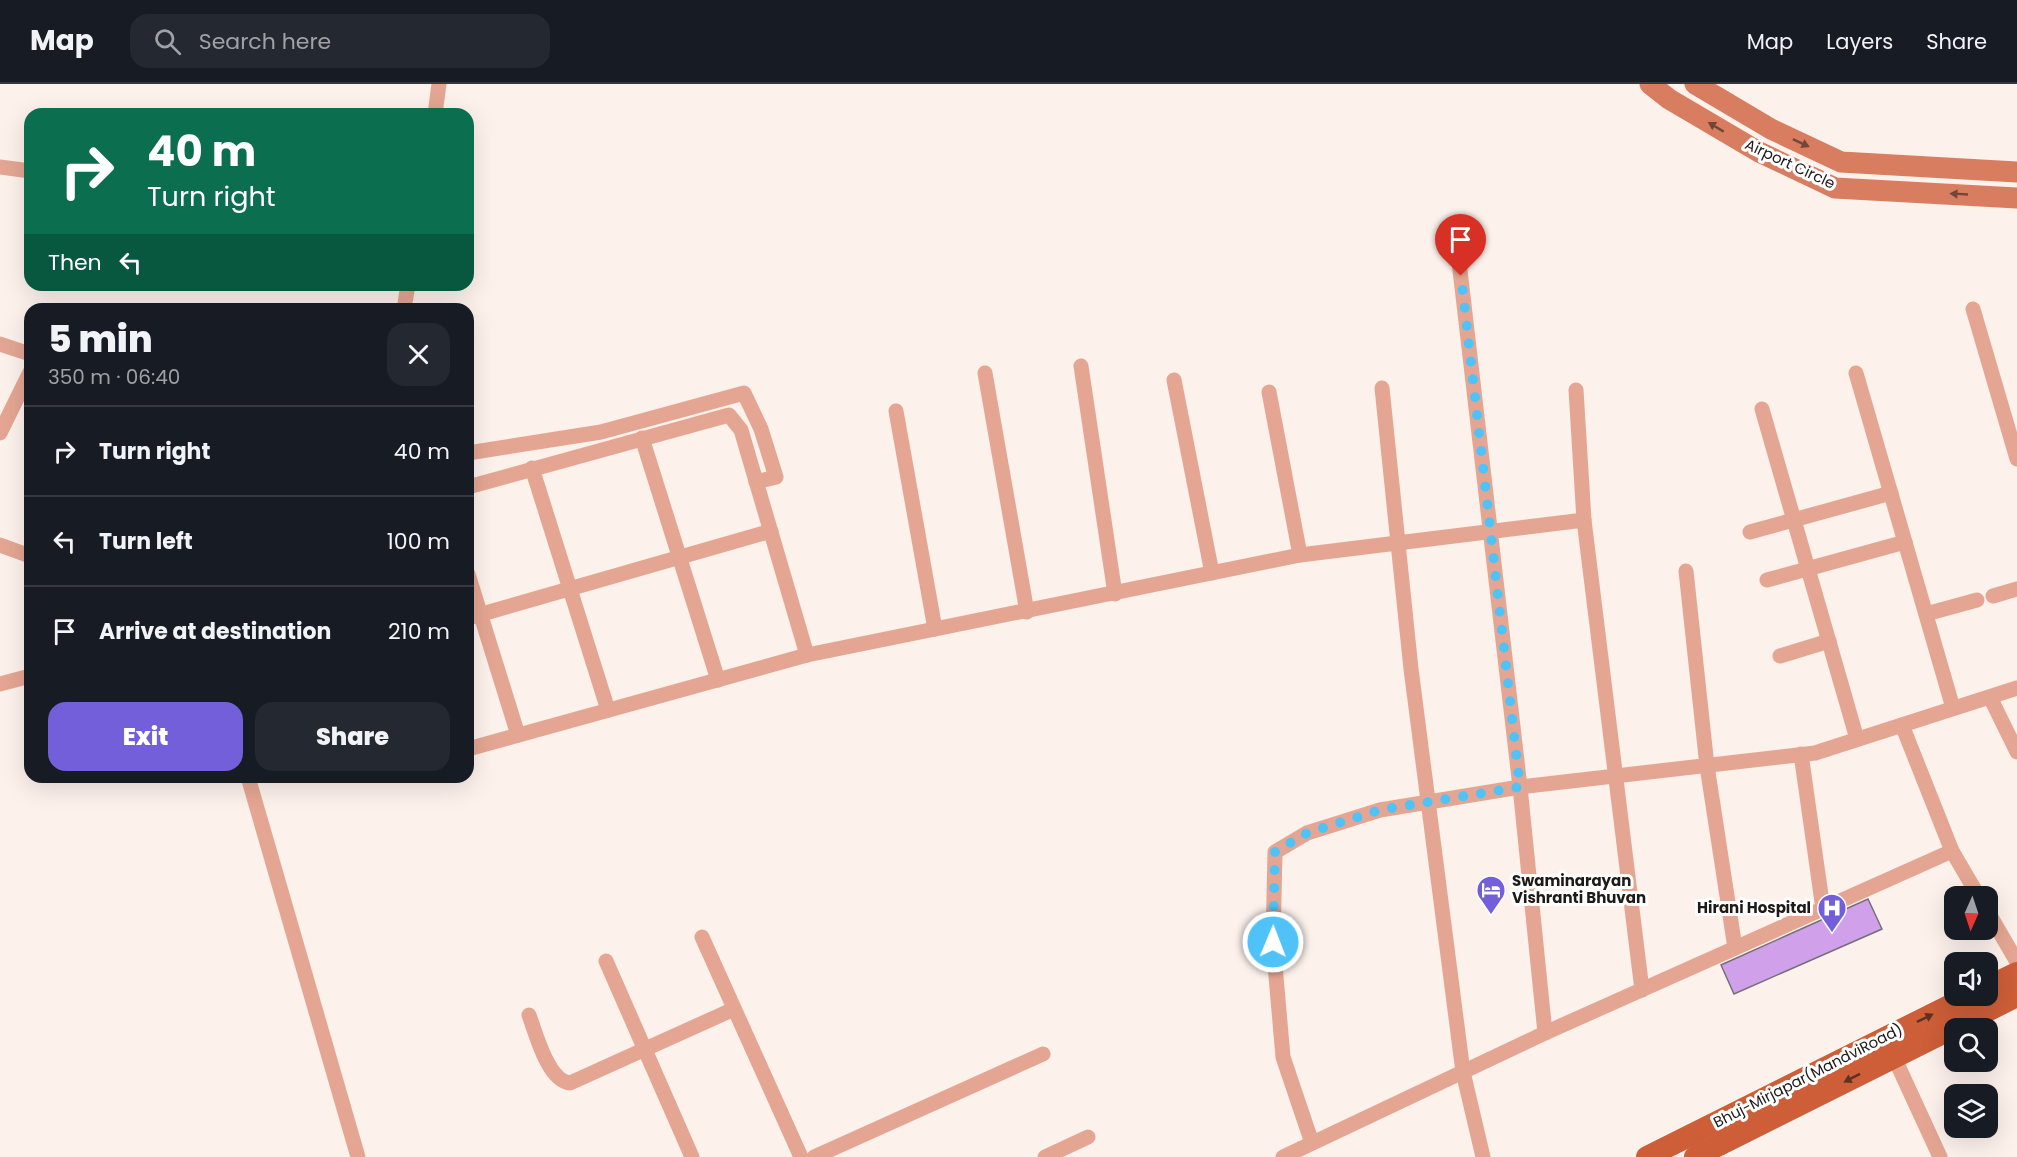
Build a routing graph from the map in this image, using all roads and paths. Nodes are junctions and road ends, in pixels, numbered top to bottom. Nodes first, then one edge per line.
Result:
1 (439, 84) edge
2 (1650, 84) edge
3 (1695, 84) edge
4 (436, 108) edge
5 (0, 167) edge
6 (24, 170) edge
7 (2017, 172) edge
8 (2017, 198) edge
9 (1458, 253) dead end
10 (1973, 309) dead end
11 (0, 344) edge
12 (24, 352) edge
13 (1081, 366) dead end
14 (985, 373) dead end
15 (1856, 373) dead end
16 (1174, 380) dead end
17 (24, 384) edge
18 (1382, 388) dead end
19 (1576, 390) dead end
20 (1269, 392) dead end
21 (1762, 409) dead end
22 (896, 411) dead end
23 (0, 433) edge
24 (642, 438) junction
25 (474, 452) edge
26 (2017, 459) edge
27 (532, 468) junction
28 (756, 482) junction
29 (474, 485) edge
30 (1891, 493) junction
31 (1584, 520) junction
32 (1794, 520) junction
33 (771, 531) junction
34 (1491, 532) junction
35 (1750, 532) dead end
36 (1905, 542) junction
37 (1400, 543) junction
38 (0, 545) edge
39 (24, 554) edge
40 (1300, 555) junction
41 (679, 557) junction
42 (1809, 569) junction
43 (1686, 571) dead end
44 (1212, 573) junction
45 (1767, 580) dead end
46 (569, 589) junction
47 (2017, 589) edge
48 (1115, 594) junction
49 (1993, 596) dead end
50 (1977, 600) dead end
51 (1027, 612) junction
52 (1926, 614) junction
53 (474, 616) edge
54 (935, 629) junction
55 (1829, 641) junction
56 (807, 655) junction
57 (1780, 656) dead end
58 (24, 678) edge
59 (718, 680) junction
60 (0, 684) edge
61 (2017, 688) edge
62 (1990, 697) junction
63 (1953, 708) junction
64 (608, 710) junction
65 (1902, 725) junction
66 (518, 735) junction
67 (1857, 739) junction
68 (474, 747) edge
69 (2017, 752) edge
70 (1801, 754) junction
71 (1707, 765) junction
72 (1617, 776) junction
73 (250, 783) edge
74 (1520, 787) junction
75 (1428, 803) junction
76 (1952, 851) junction
77 (1973, 886) edge
78 (1823, 909) junction
79 (1998, 929) edge
80 (702, 937) dead end
81 (1735, 948) junction
82 (606, 961) dead end
83 (2017, 962) edge
84 (2017, 973) edge
85 (1998, 982) edge
86 (1642, 990) junction
87 (2017, 996) edge
88 (1949, 1006) edge
89 (734, 1009) junction
90 (529, 1015) dead end
91 (1545, 1033) junction
92 (644, 1048) junction
93 (1043, 1053) dead end
94 (1893, 1057) junction
95 (1463, 1072) junction
96 (1088, 1137) dead end
97 (1312, 1143) junction
98 (358, 1157) edge
99 (692, 1157) edge
100 (801, 1157) edge
101 (814, 1157) edge
102 (1045, 1157) edge
103 (1283, 1157) edge
104 (1484, 1157) edge
105 (1647, 1157) edge
106 (1695, 1157) edge
107 (1940, 1157) edge

1 - 4 street
8 -> 2 main road, Airport Circle
3 -> 7 main road, Airport Circle
5 - 6 street
9 - 34 street
10 - 26 street
11 - 12 street
13 - 48 street
14 - 51 street
15 - 30 street
16 - 44 street
17 - 23 street
18 - 37 street
19 - 31 street
20 - 40 street
21 - 32 street
22 - 54 street
24 - 27 street
24 - 28 street
24 - 41 street
25 - 28 street
27 - 29 street
27 - 46 street
28 - 33 street
30 - 32 street
30 - 36 street
31 - 34 street
31 - 72 street
32 - 35 street
32 - 42 street
33 - 41 street
33 - 56 street
34 - 37 street
34 - 74 street
36 - 42 street
36 - 52 street
37 - 40 street
37 - 75 street
38 - 39 street
40 - 44 street
41 - 46 street
41 - 59 street
42 - 45 street
42 - 55 street
43 - 71 street
44 - 48 street
46 - 53 street
46 - 64 street
47 - 49 street
48 - 51 street
50 - 52 street
51 - 54 street
52 - 63 street
53 - 66 street
54 - 56 street
55 - 57 street
55 - 67 street
56 - 59 street
58 - 60 street
59 - 64 street
61 - 62 street
62 - 63 street
62 - 69 street
63 - 65 street
64 - 66 street
65 - 67 street
65 - 76 street
66 - 68 street
67 - 70 street
70 - 71 street
70 - 78 street
71 - 72 street
71 - 81 street
72 - 74 street
72 - 86 street
73 - 98 street
74 - 75 street
74 - 91 street
75 - 95 street
75 - 97 street
76 - 77 street
76 - 78 street
78 - 81 street
79 - 83 street
80 - 89 street
81 - 86 street
82 - 92 street
84 - 85 main road
86 - 91 street
87 - 94 main road, Bhuj-Mirjapar(MandviRoad)
105 -> 88 main road, Bhuj-Mirjapar(MandviRoad)
89 - 92 street
89 - 100 street
90 - 92 street
91 - 95 street
92 - 99 street
93 - 101 street
94 -> 106 main road, Bhuj-Mirjapar(MandviRoad)
94 - 107 street
95 - 97 street
95 - 104 street
96 - 102 street
97 - 103 street

